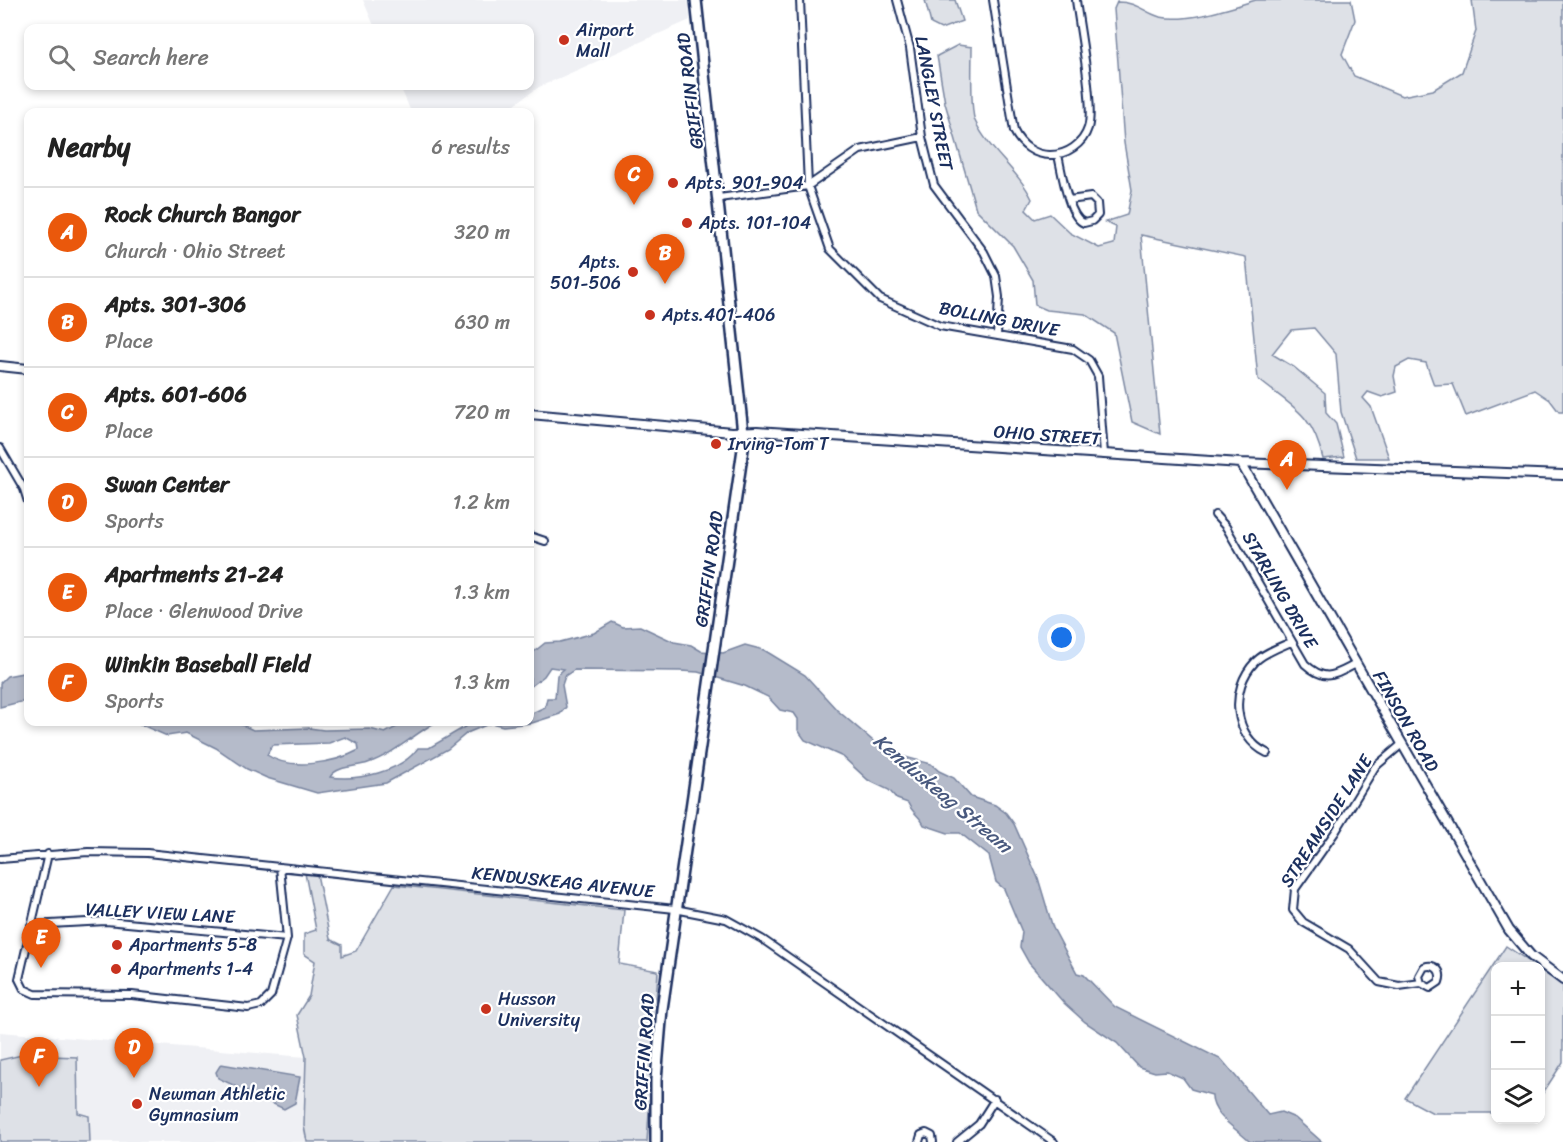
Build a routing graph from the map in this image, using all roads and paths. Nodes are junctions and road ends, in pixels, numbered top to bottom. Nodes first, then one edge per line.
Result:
1 (696, 0) edge
2 (800, 0) edge
3 (897, 0) edge
4 (993, 0) edge
5 (1076, 0) edge
6 (922, 137) junction
7 (1058, 155) junction
8 (808, 186) junction
9 (718, 198) junction
10 (1069, 200) junction
11 (998, 336) junction
12 (0, 366) edge
13 (24, 369) edge
14 (534, 414) edge
15 (744, 431) junction
16 (0, 448) edge
17 (1104, 454) junction
18 (1241, 463) junction
19 (1563, 474) edge
20 (24, 489) edge
21 (1215, 514) dead end
22 (534, 537) edge
23 (545, 541) dead end
24 (1291, 642) junction
25 (1356, 664) junction
26 (1402, 744) junction
27 (1267, 753) dead end
28 (48, 854) junction
29 (0, 859) edge
30 (279, 867) junction
31 (675, 909) junction
32 (31, 925) junction
33 (288, 938) junction
34 (1563, 980) edge
35 (1421, 983) dead end
36 (995, 1099) junction
37 (656, 1142) edge
38 (918, 1142) edge
39 (933, 1142) edge
40 (957, 1142) edge
41 (1054, 1142) edge

1 - 9 main road, GRIFFIN ROAD
2 - 8 street, BOLLING DRIVE
3 - 6 street, LANGLEY STREET
4 - 7 street
5 - 7 street
6 - 8 street
6 - 11 street, LANGLEY STREET
7 - 10 street
8 - 9 street
8 - 11 street, BOLLING DRIVE
9 - 15 main road, GRIFFIN ROAD
10 - 10 street
11 - 17 street, BOLLING DRIVE
12 - 13 street
14 - 15 street, OHIO STREET
15 - 17 street, OHIO STREET
15 - 31 main road, GRIFFIN ROAD
16 - 20 street
17 - 18 street, OHIO STREET
18 - 19 street, OHIO STREET
18 - 25 street, FINSON ROAD
21 - 24 street, STARLING DRIVE
22 - 23 street
24 - 25 street, STARLING DRIVE
24 - 27 street
25 - 26 street, FINSON ROAD
26 - 34 street, FINSON ROAD
26 - 35 street, STREAMSIDE LANE
28 - 29 street, KENDUSKEAG AVENUE
28 - 30 street, KENDUSKEAG AVENUE
28 - 32 street
30 - 31 street, KENDUSKEAG AVENUE
30 - 33 street
31 - 36 street, KENDUSKEAG AVENUE
31 - 37 main road, GRIFFIN ROAD
32 - 33 street, VALLEY VIEW LANE
32 - 33 street
36 - 40 street
36 - 41 street, KENDUSKEAG AVENUE
38 - 39 street

